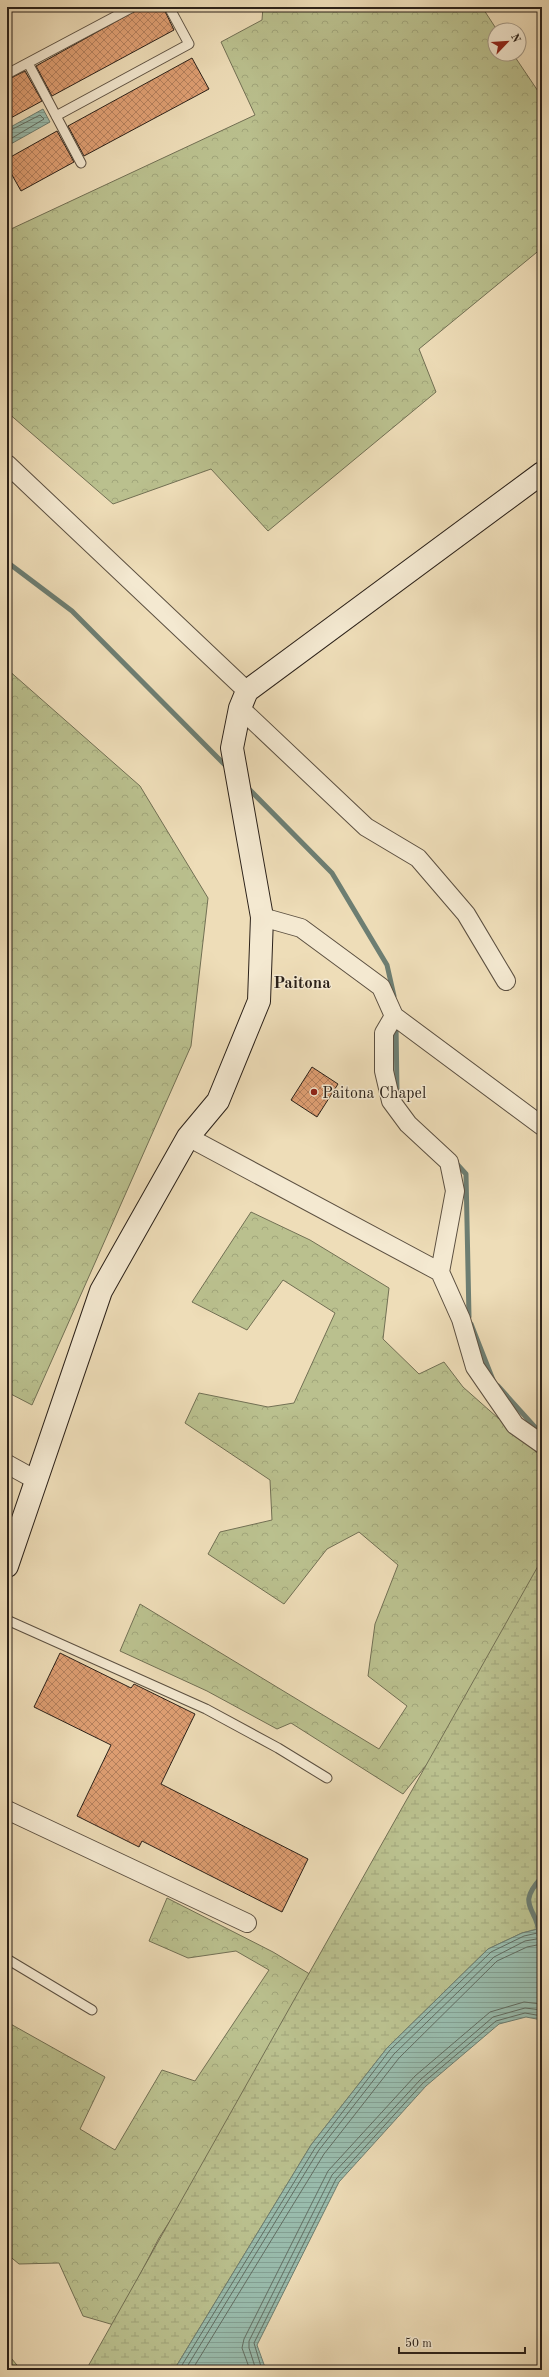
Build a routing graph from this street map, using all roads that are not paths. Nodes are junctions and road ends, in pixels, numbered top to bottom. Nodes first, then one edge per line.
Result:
1 (133, 7) edge
2 (169, 7) edge
3 (28, 63) junction
4 (7, 74) edge
5 (56, 116) junction
6 (81, 163) dead end
7 (7, 464) edge
8 (542, 473) edge
9 (244, 700) junction
10 (262, 917) junction
11 (506, 981) dead end
12 (394, 1016) junction
13 (542, 1126) edge
14 (188, 1137) junction
15 (440, 1272) junction
16 (542, 1444) edge
17 (7, 1464) edge
18 (36, 1480) junction
19 (7, 1566) edge
20 (7, 1620) edge
21 (327, 1778) dead end
22 (7, 1810) edge
23 (247, 1923) dead end
24 (7, 1959) edge
25 (92, 2010) dead end

1 - 3 lane
2 - 5 lane
3 - 4 lane
3 - 5 lane
5 - 6 lane
7 - 9 street
8 - 9 street
9 - 10 street
9 - 11 street
10 - 12 street
10 - 14 street
12 - 13 street
12 - 15 street
14 - 15 street
14 - 18 street
15 - 16 street
17 - 18 street
18 - 19 street
20 - 21 lane
22 - 23 street
24 - 25 lane

